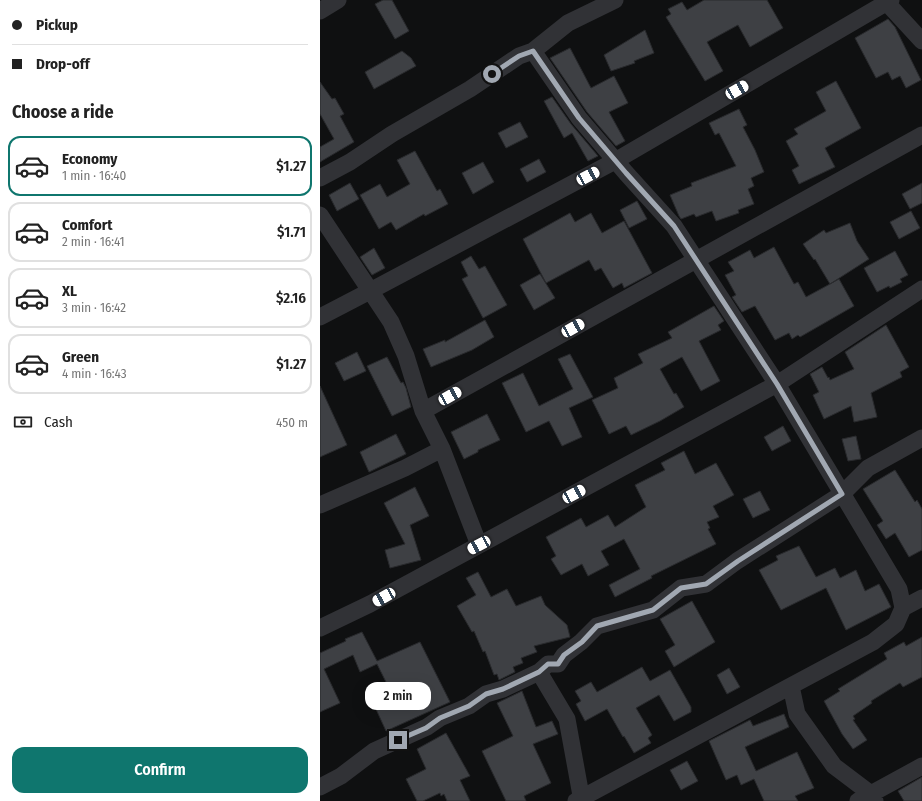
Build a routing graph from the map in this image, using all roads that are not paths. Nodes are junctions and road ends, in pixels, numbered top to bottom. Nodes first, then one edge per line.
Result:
1 (338, 0) edge
2 (615, 0) edge
3 (889, 2) edge
4 (320, 11) edge
5 (922, 41) edge
6 (533, 51) junction
7 (922, 135) edge
8 (615, 161) junction
9 (320, 178) edge
10 (320, 215) edge
11 (696, 260) junction
12 (922, 289) edge
13 (370, 291) junction
14 (320, 317) edge
15 (777, 384) junction
16 (423, 411) junction
17 (922, 438) edge
18 (442, 449) junction
19 (842, 494) junction
20 (320, 505) edge
21 (479, 545) junction
22 (922, 598) edge
23 (904, 608) junction
24 (320, 628) edge
25 (539, 672) junction
26 (791, 686) junction
27 (922, 766) edge
28 (320, 787) edge
29 (868, 799) edge
30 (580, 800) edge

1 - 4 street
2 - 6 street
3 - 5 street
3 - 8 street
6 - 8 street
6 - 9 street
7 - 11 street
8 - 11 street
8 - 13 street
10 - 13 street
11 - 15 street
11 - 16 street
12 - 15 street
13 - 14 street
13 - 16 street
15 - 19 street
15 - 21 street
16 - 18 street
17 - 19 street
18 - 20 street
18 - 21 street
19 - 23 street
19 - 25 street
21 - 24 street
22 - 23 street
23 - 26 street
25 - 28 street
25 - 30 street
26 - 29 street
26 - 30 street
27 - 29 street

